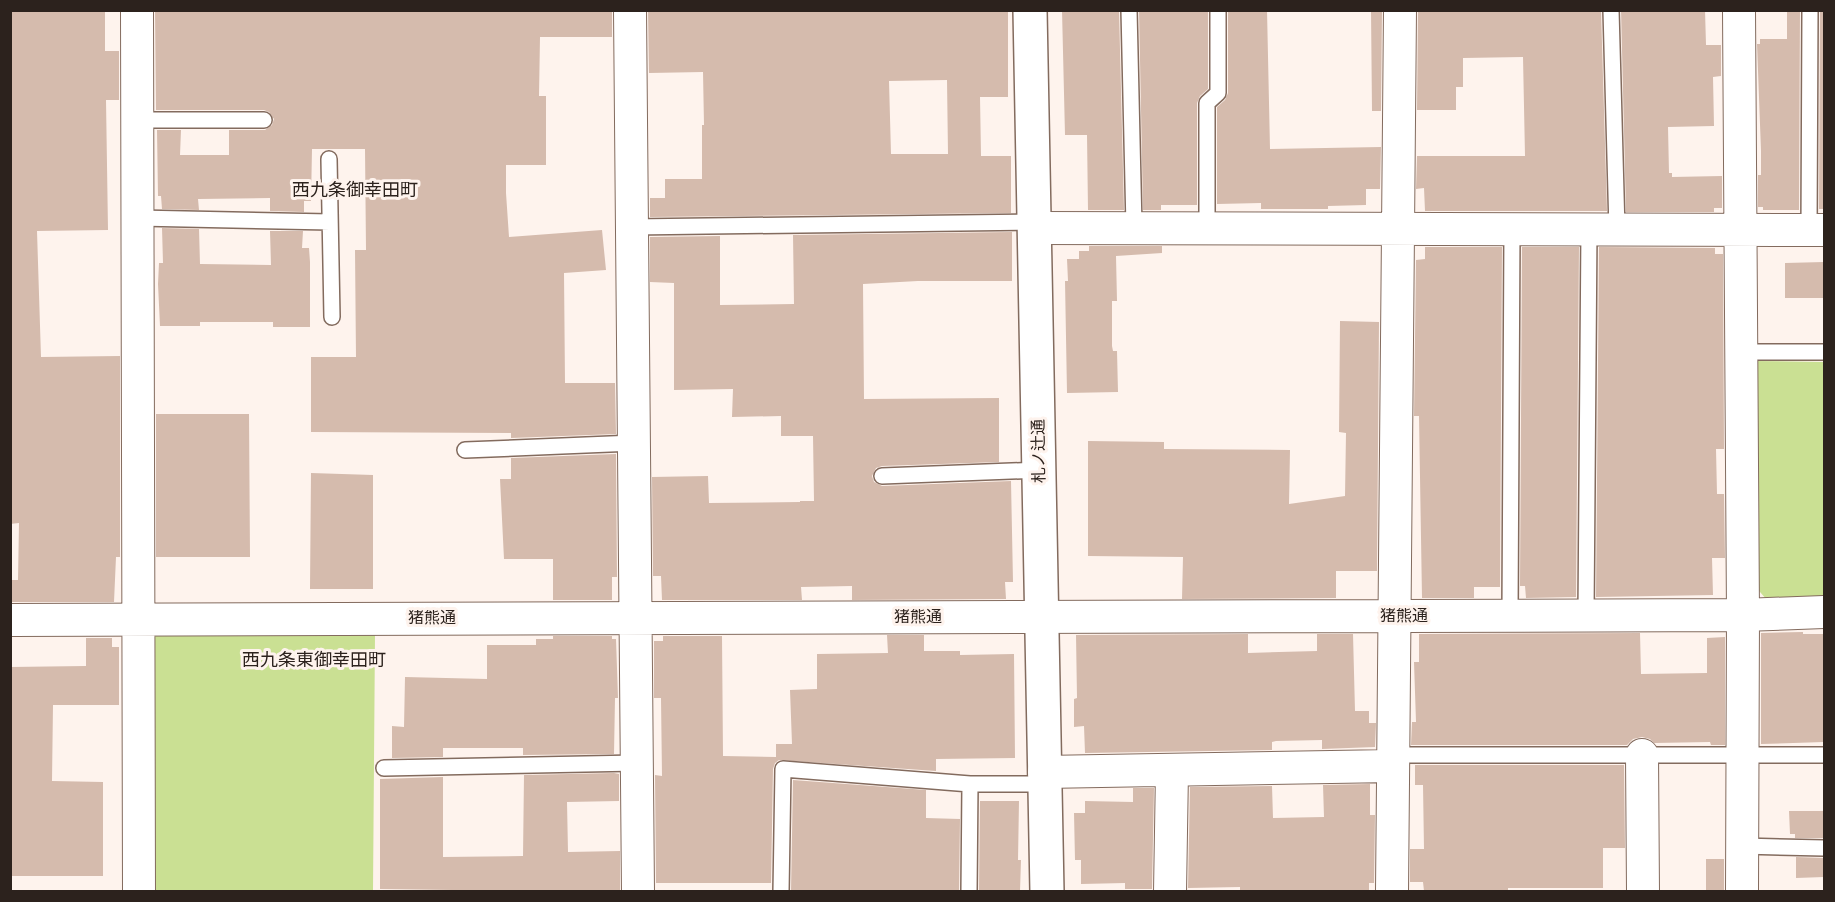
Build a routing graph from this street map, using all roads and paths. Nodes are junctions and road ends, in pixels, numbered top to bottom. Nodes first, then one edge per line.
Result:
1 (137, 10) edge
2 (630, 10) edge
3 (1030, 10) edge
4 (1129, 10) edge
5 (1218, 10) edge
6 (1400, 10) edge
7 (1611, 10) edge
8 (1739, 10) edge
9 (1810, 10) edge
10 (138, 120) junction
11 (264, 120) dead end
12 (328, 159) dead end
13 (138, 218) junction
14 (330, 222) junction
15 (1034, 225) junction
16 (632, 227) junction
17 (1134, 227) junction
18 (1206, 228) junction
19 (1398, 228) junction
20 (1512, 229) junction
21 (1603, 230) junction
22 (1741, 230) junction
23 (1817, 230) edge
24 (332, 317) dead end
25 (1741, 352) junction
26 (1824, 352) edge
27 (634, 443) junction
28 (465, 450) dead end
29 (1040, 470) junction
30 (882, 476) dead end
31 (1824, 612) edge
32 (1510, 615) junction
33 (1586, 615) junction
34 (1743, 615) junction
35 (1394, 616) junction
36 (1043, 617) junction
37 (636, 618) junction
38 (138, 619) junction
39 (10, 620) edge
40 (1743, 754) junction
41 (1642, 755) junction
42 (1824, 755) edge
43 (1392, 761) junction
44 (637, 763) junction
45 (384, 768) dead end
46 (1172, 771) junction
47 (1044, 778) junction
48 (970, 784) junction
49 (1742, 846) junction
50 (1824, 848) edge
51 (138, 891) edge
52 (638, 891) edge
53 (781, 891) edge
54 (969, 891) edge
55 (1047, 891) edge
56 (1170, 891) edge
57 (1392, 891) edge
58 (1643, 891) edge
59 (1742, 891) edge

1 - 10 street
2 - 16 street
3 - 15 street, 札ノ辻通
4 - 17 lane
5 - 18 lane
6 - 19 street
7 - 21 lane
8 - 22 street
9 - 23 lane
10 - 11 lane
10 - 13 street
12 - 14 lane
13 - 14 lane
13 - 38 street
14 - 24 lane
15 - 16 lane
15 - 17 street
15 - 29 street, 札ノ辻通
16 - 27 street
17 - 18 street
18 - 19 street
19 - 20 street
19 - 35 street
20 - 21 street
20 - 32 lane
21 - 22 street
21 - 33 lane
22 - 23 street
22 - 25 street
25 - 26 lane
25 - 34 street
27 - 28 lane
27 - 37 street
29 - 30 lane
29 - 36 street, 札ノ辻通
31 - 34 street, 猪熊通
32 - 33 street, 猪熊通
32 - 35 street, 猪熊通
33 - 34 street, 猪熊通
34 - 40 street
35 - 36 street, 猪熊通
35 - 43 street
36 - 37 street, 猪熊通
36 - 47 street, 札ノ辻通
37 - 38 street, 猪熊通
37 - 44 street
38 - 39 street, 猪熊通
38 - 51 street
40 - 41 lane
40 - 42 lane
40 - 49 street
41 - 43 lane
41 - 58 street
43 - 46 street
43 - 57 street
44 - 45 lane
44 - 52 street
46 - 47 street
46 - 56 street
47 - 48 lane
47 - 55 street, 札ノ辻通
48 - 53 lane
48 - 54 lane
49 - 50 lane
49 - 59 street

